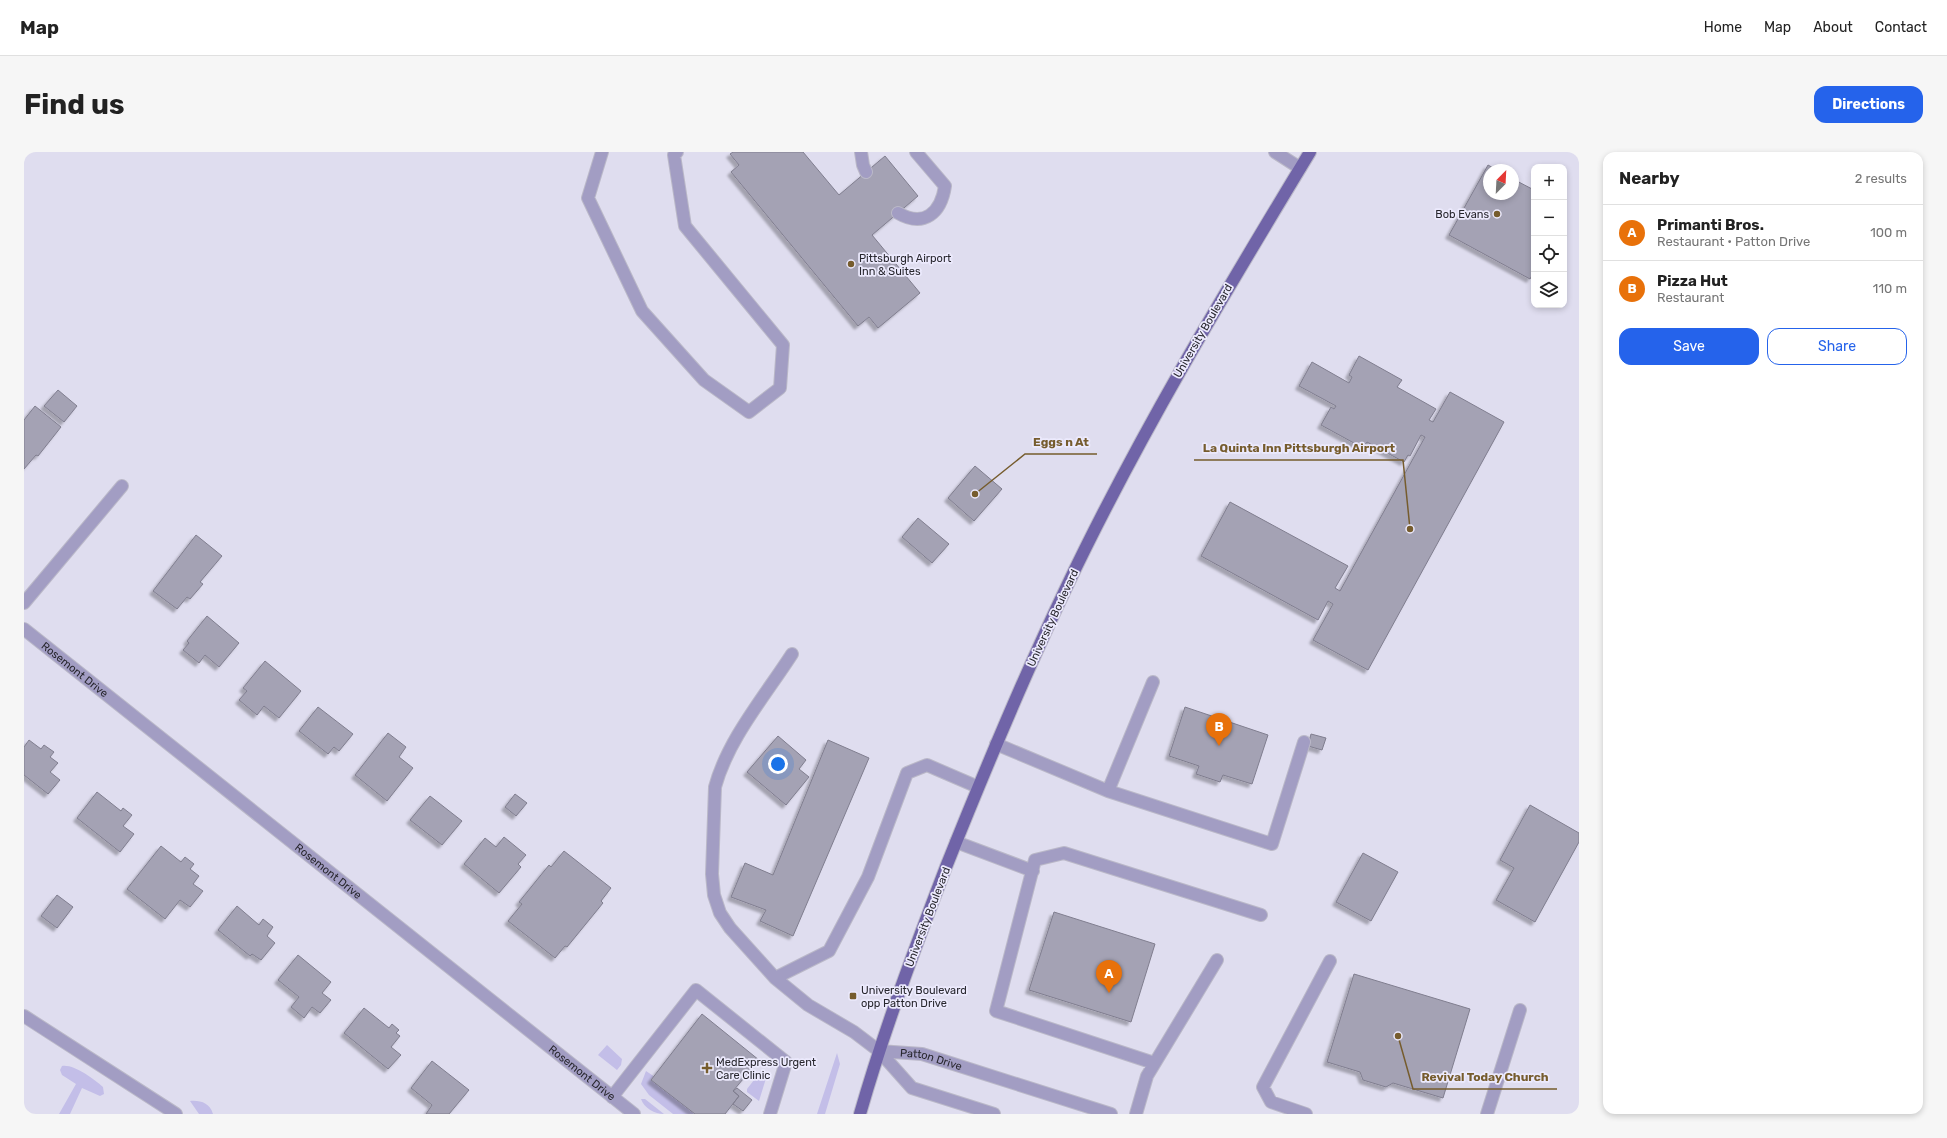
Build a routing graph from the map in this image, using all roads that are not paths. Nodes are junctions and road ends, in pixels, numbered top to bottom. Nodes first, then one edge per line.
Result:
1 (602, 152) edge
2 (677, 152) edge
3 (861, 152) edge
4 (916, 152) edge
5 (1275, 152) edge
6 (1310, 152) edge
7 (1300, 168) junction
8 (866, 172) dead end
9 (898, 213) dead end
10 (122, 486) dead end
11 (24, 603) edge
12 (24, 629) edge
13 (792, 654) dead end
14 (1153, 682) dead end
15 (1304, 742) dead end
16 (996, 744) junction
17 (978, 787) junction
18 (1108, 791) junction
19 (956, 842) junction
20 (1033, 871) junction
21 (1261, 915) dead end
22 (1217, 960) dead end
23 (1330, 961) dead end
24 (775, 978) junction
25 (1520, 1010) dead end
26 (24, 1016) edge
27 (879, 1051) junction
28 (1154, 1063) junction
29 (612, 1096) junction
30 (176, 1114) edge
31 (634, 1114) edge
32 (770, 1114) edge
33 (860, 1114) edge
34 (994, 1114) edge
35 (1111, 1114) edge
36 (1136, 1114) edge
37 (1306, 1114) edge
38 (1487, 1114) edge

1 - 2 street
3 - 8 street
4 - 9 street
5 - 7 street
6 - 7 main road, University Boulevard
7 - 16 main road, University Boulevard
10 - 11 street
12 - 29 street, Rosemont Drive
13 - 24 street
14 - 18 street
15 - 18 street
16 - 17 main road, University Boulevard
16 - 18 street
17 - 19 main road, University Boulevard
17 - 24 street
19 - 20 street
19 - 27 main road, University Boulevard
20 - 21 street
20 - 28 street
22 - 28 street
23 - 37 street
24 - 27 street
25 - 38 street
26 - 30 street
27 - 33 main road, University Boulevard
27 - 34 street, Patton Drive
27 - 35 street, Patton Drive
28 - 36 street
29 - 31 street, Rosemont Drive
29 - 32 street

